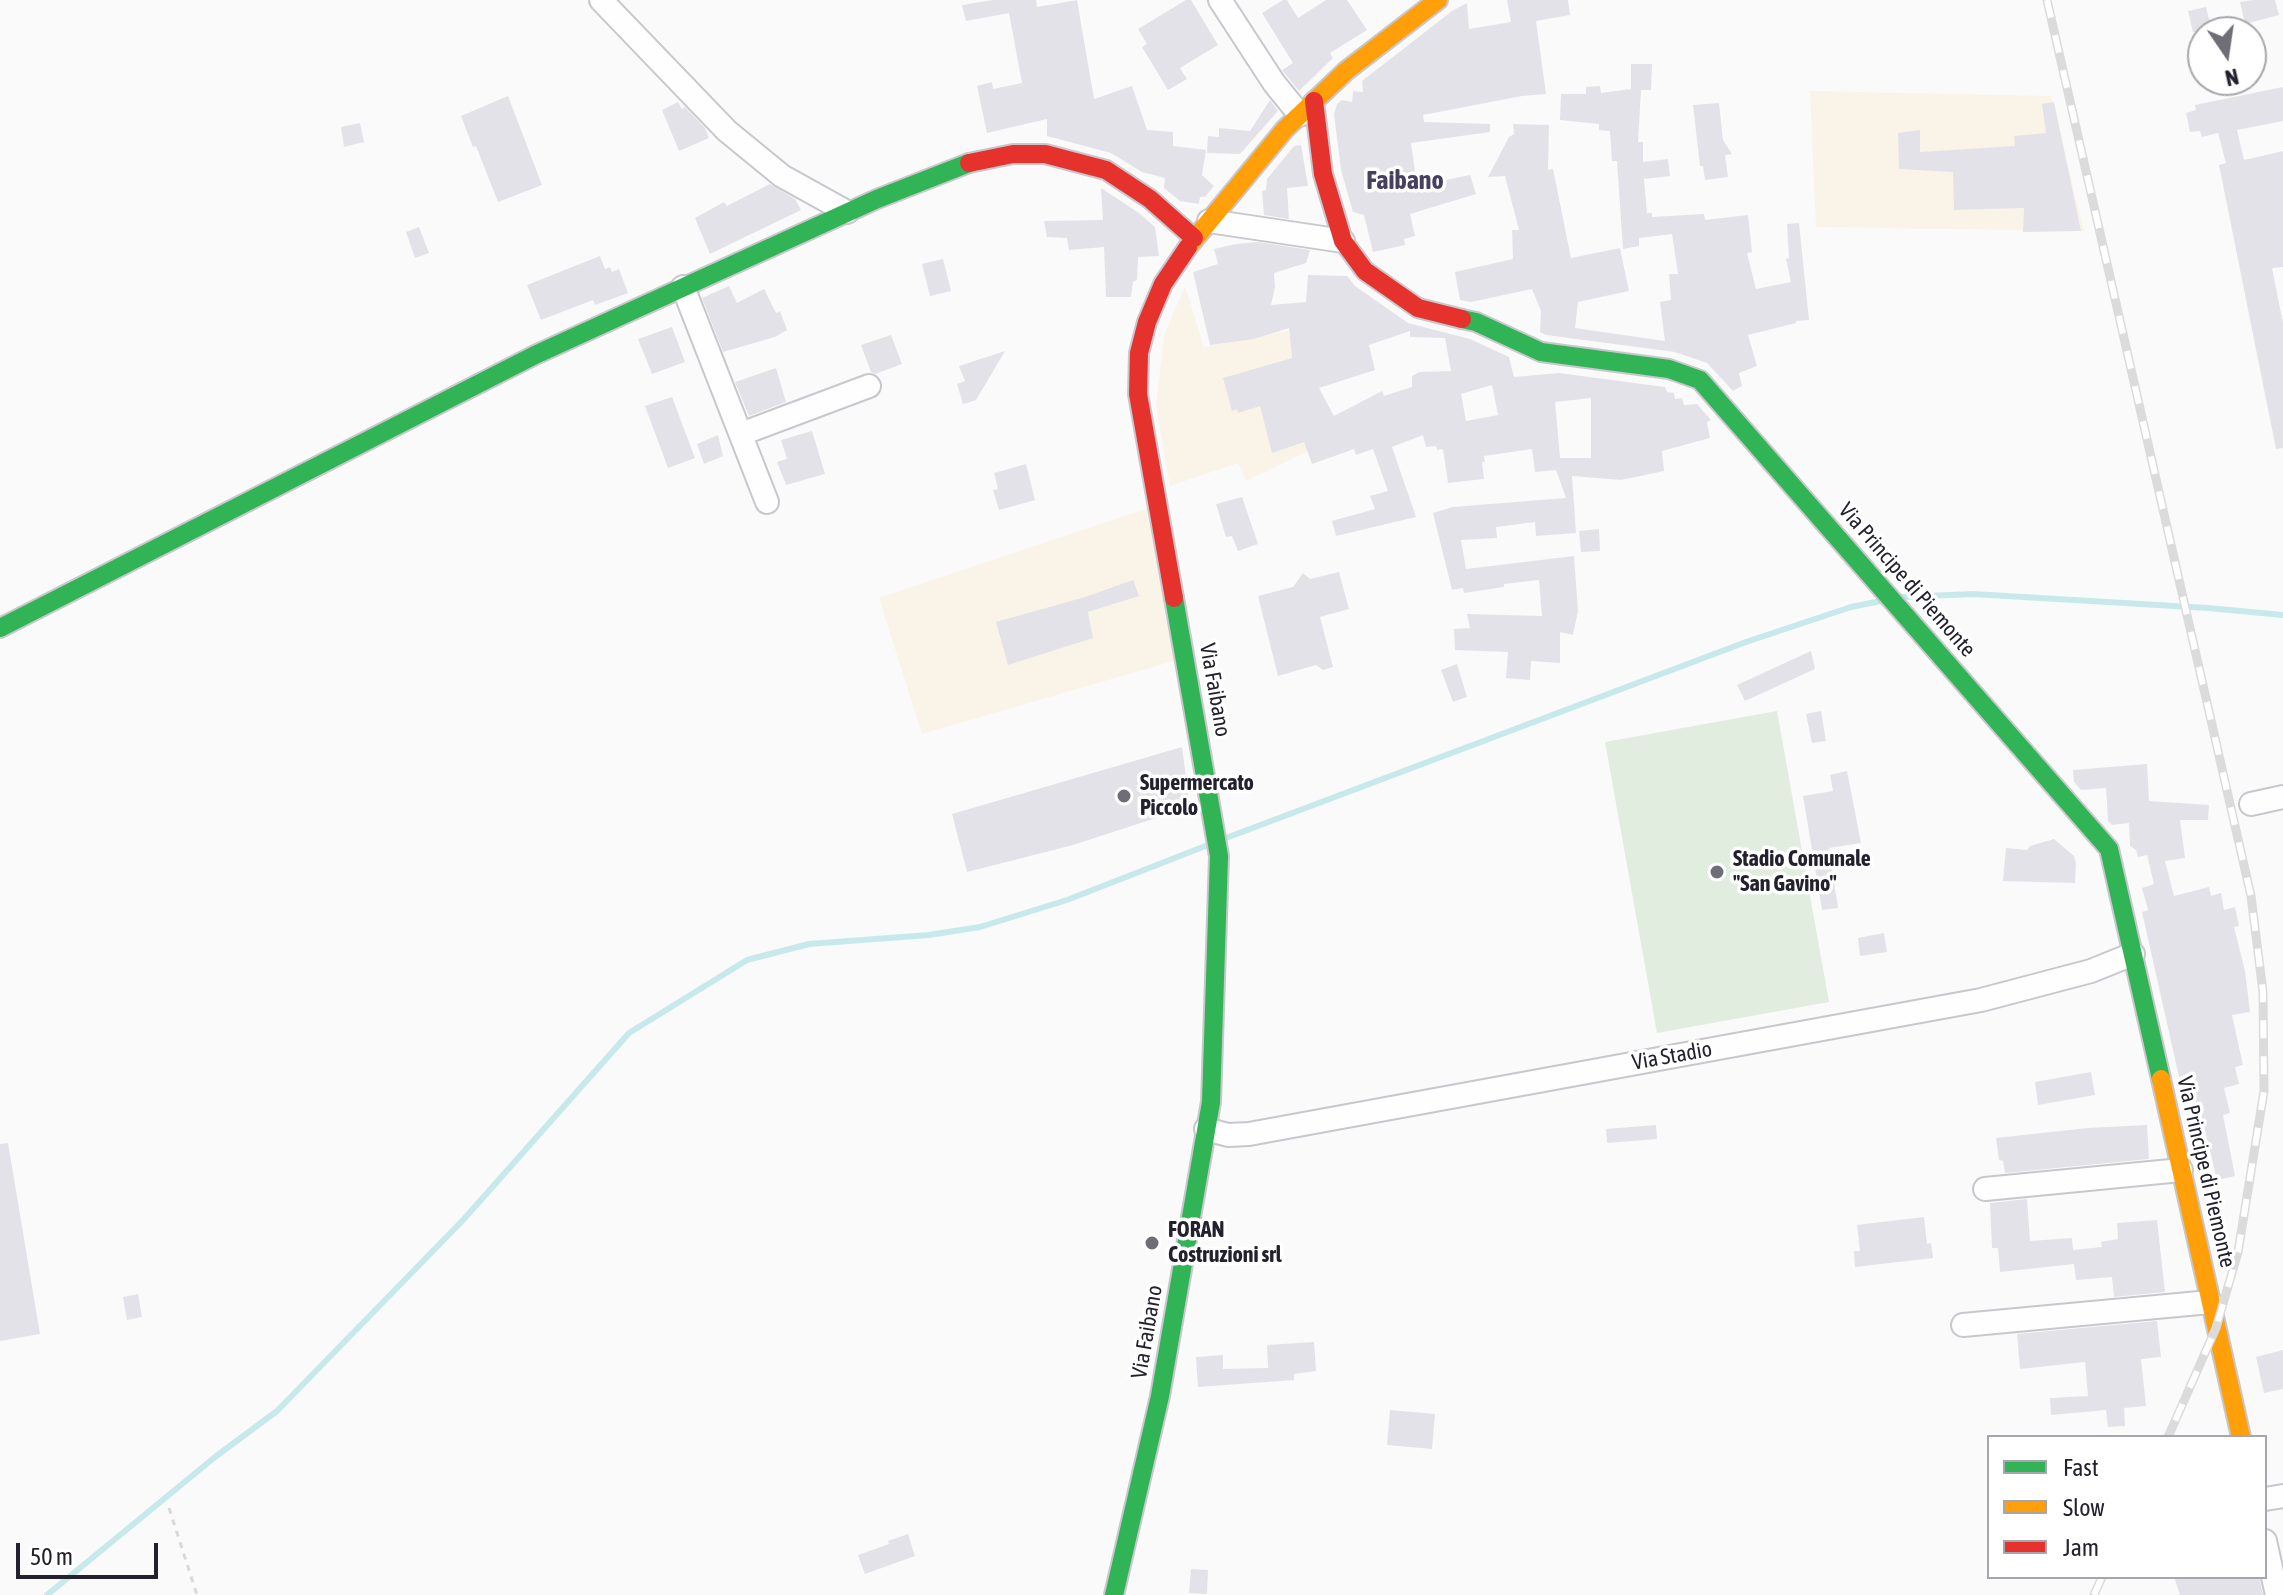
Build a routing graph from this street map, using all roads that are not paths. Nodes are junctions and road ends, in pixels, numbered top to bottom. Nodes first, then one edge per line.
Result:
1 (601, 0) edge
2 (1220, 0) edge
3 (1438, 0) edge
4 (1307, 108) junction
5 (847, 212) junction
6 (1202, 230) junction
7 (1343, 241) junction
8 (683, 287) junction
9 (869, 386) dead end
10 (741, 434) junction
11 (767, 502) dead end
12 (0, 628) edge
13 (2283, 797) edge
14 (2251, 804) dead end
15 (2133, 954) junction
16 (1206, 1129) junction
17 (2181, 1170) junction
18 (1985, 1189) dead end
19 (2210, 1302) junction
20 (1963, 1325) dead end
21 (2241, 1435) edge
22 (2267, 1550) edge
23 (1114, 1595) edge
24 (2277, 1595) edge

1 - 5 street
2 - 4 street
3 - 4 street, Via Faibano
4 - 6 street, Via Faibano
4 - 7 street, Via Principe di Piemonte
5 - 6 street
5 - 8 street
6 - 7 street
6 - 16 street, Via Faibano
7 - 15 street, Via Principe di Piemonte
8 - 10 street
8 - 12 street
9 - 10 street
10 - 11 street
13 - 14 street
15 - 16 street, Via Stadio
15 - 17 street, Via Principe di Piemonte
16 - 23 street, Via Faibano
17 - 18 street
17 - 19 street, Via Principe di Piemonte
19 - 20 street
19 - 21 street, Via Principe di Piemonte
22 - 24 street

